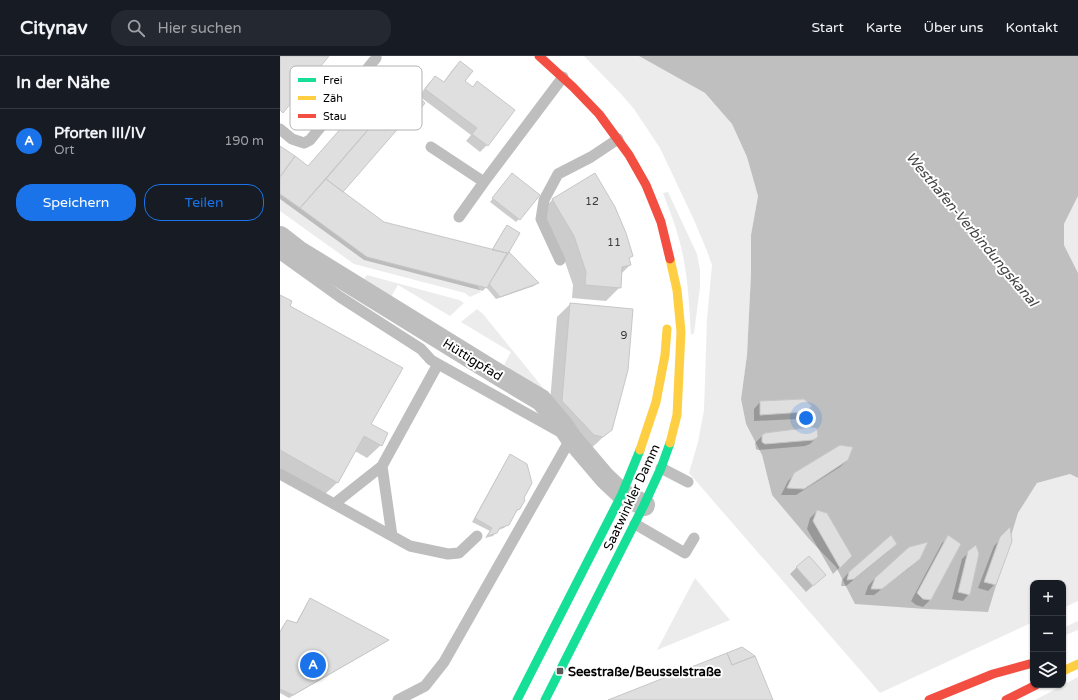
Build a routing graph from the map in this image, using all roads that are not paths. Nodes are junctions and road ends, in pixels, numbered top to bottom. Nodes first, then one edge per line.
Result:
1 (376, 56) edge
2 (539, 56) edge
3 (370, 66) edge
4 (563, 77) junction
5 (280, 129) edge
6 (318, 130) edge
7 (618, 139) junction
8 (431, 148) dead end
9 (629, 155) junction
10 (484, 182) junction
11 (459, 217) dead end
12 (650, 218) dead end
13 (280, 237) edge
14 (658, 245) dead end
15 (280, 254) edge
16 (560, 260) dead end
17 (662, 266) dead end
18 (668, 319) dead end
19 (438, 364) junction
20 (570, 438) junction
21 (382, 466) junction
22 (661, 468) junction
23 (280, 474) edge
24 (688, 482) dead end
25 (622, 494) junction
26 (334, 504) junction
27 (644, 505) junction
28 (634, 524) junction
29 (392, 536) junction
30 (477, 536) dead end
31 (694, 538) dead end
32 (1066, 662) edge
33 (1078, 662) edge
34 (1030, 664) edge
35 (1066, 669) edge
36 (1030, 688) edge
37 (398, 700) edge
38 (517, 700) edge
39 (545, 700) edge
40 (929, 700) edge
41 (1006, 700) edge

1 - 3 lane
2 - 4 main road, Saatwinkler Damm
4 - 7 main road, Saatwinkler Damm
4 - 10 lane
5 - 6 lane
7 - 9 main road, Saatwinkler Damm
7 - 16 lane
8 - 10 lane
9 - 12 main road, Saatwinkler Damm
9 - 22 main road, Saatwinkler Damm
10 - 11 lane
13 - 20 street, Hüttigpfad
14 - 17 main road
15 - 19 lane
18 - 25 main road, Saatwinkler Damm
19 - 20 lane
19 - 21 lane
20 - 25 street, Hüttigpfad
20 - 37 lane
21 - 26 lane
21 - 29 lane
22 - 24 lane
22 - 27 main road, Saatwinkler Damm
23 - 26 lane
25 - 27 street, Hüttigpfad
25 - 38 main road, Saatwinkler Damm
26 - 29 lane
27 - 28 main road, Saatwinkler Damm
28 - 31 lane
28 - 39 main road, Saatwinkler Damm
29 - 30 lane
32 - 33 main road
33 - 35 main road
34 - 40 main road
36 - 41 main road

